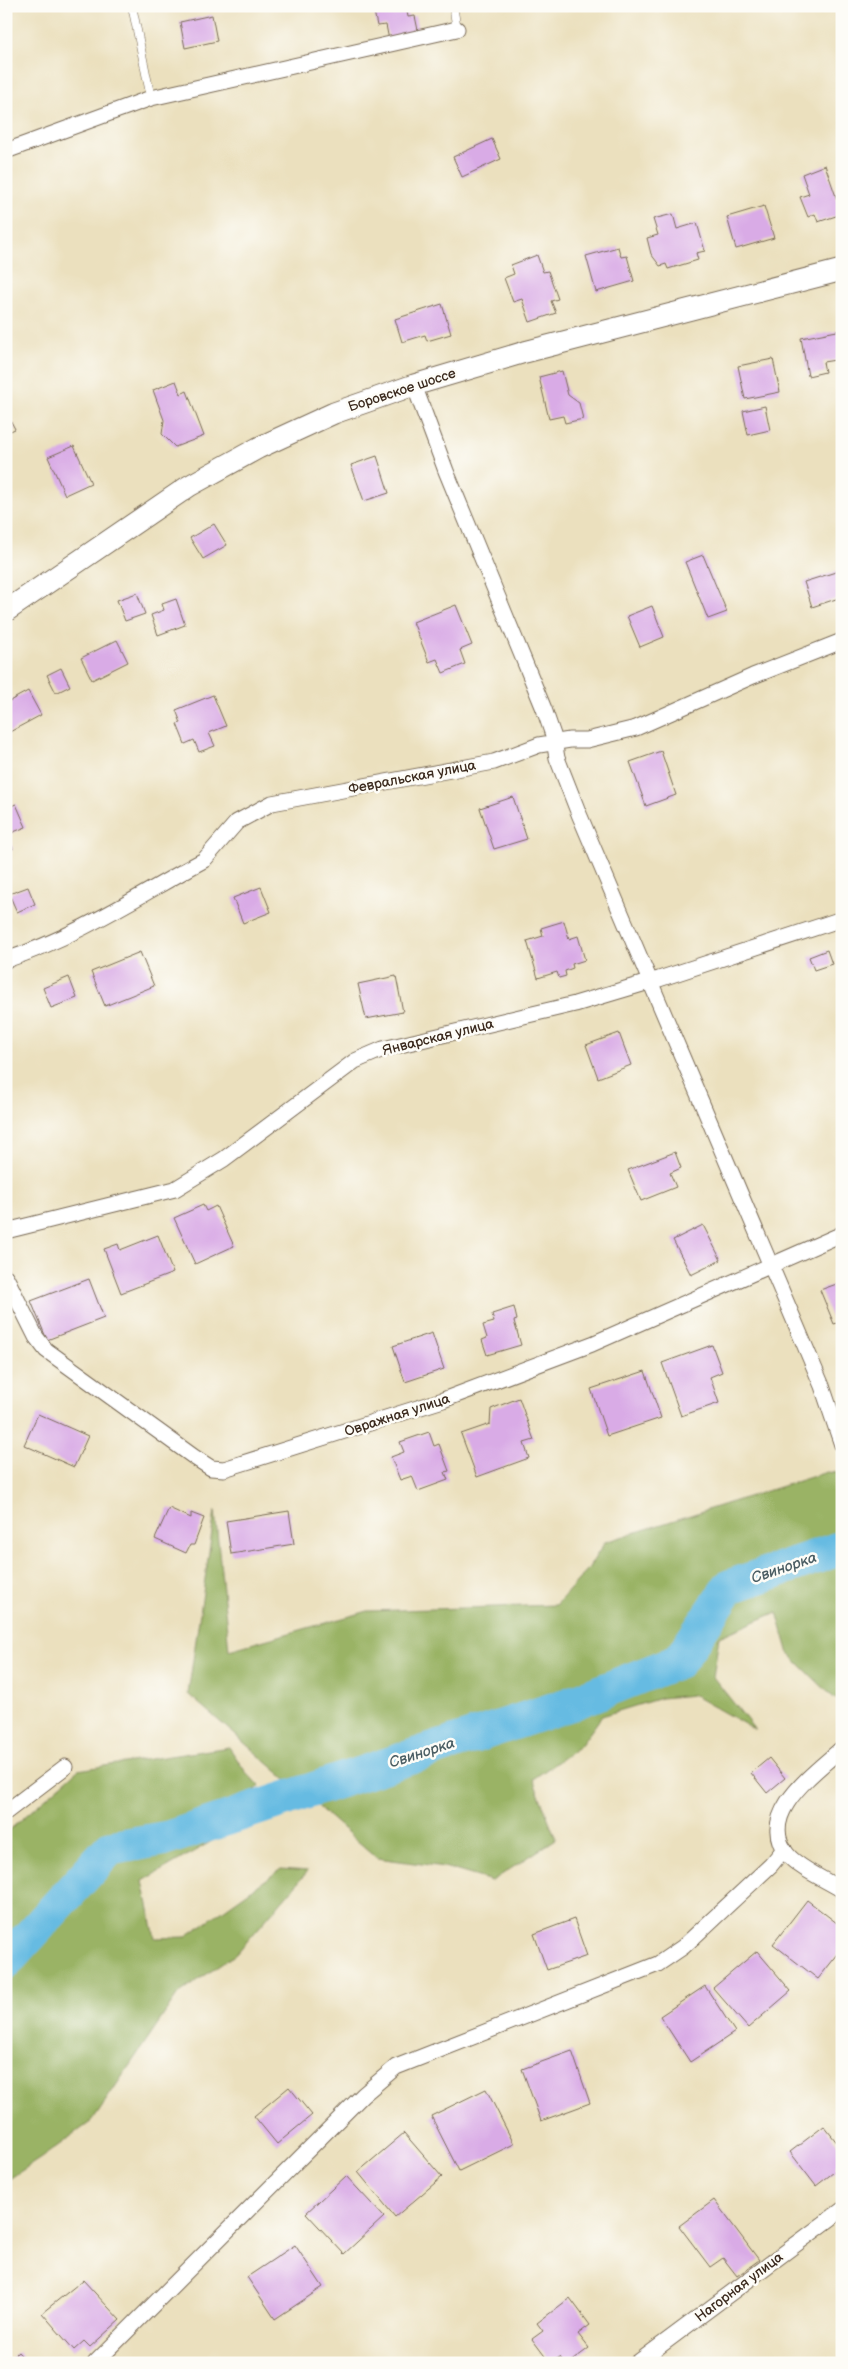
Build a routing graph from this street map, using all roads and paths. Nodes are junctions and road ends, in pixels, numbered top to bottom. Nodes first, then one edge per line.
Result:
1 (132, 6) edge
2 (453, 6) edge
3 (457, 29) joint
4 (151, 98) junction
5 (6, 151) edge
6 (842, 270) edge
7 (414, 384) junction
8 (6, 611) edge
9 (842, 641) edge
10 (554, 741) junction
11 (842, 920) edge
12 (6, 960) edge
13 (651, 982) junction
14 (6, 1230) edge
15 (842, 1234) edge
16 (769, 1265) junction
17 (6, 1277) edge
18 (842, 1445) edge
19 (842, 1748) edge
20 (65, 1766) dead end
21 (6, 1812) edge
22 (784, 1849) junction
23 (842, 1890) edge
24 (842, 2210) edge
25 (95, 2363) edge
26 (637, 2363) edge

1 - 4 lane
2 - 3 lane
3 - 4 street
4 - 5 street
6 - 7 main road, Боровское шоссе
7 - 8 main road, Боровское шоссе
7 - 10 street
9 - 10 street, Февральская улица
10 - 12 street, Февральская улица
10 - 13 street
11 - 13 street, Январская улица
13 - 14 street, Январская улица
13 - 16 street
15 - 16 street, Овражная улица
16 - 17 street, Овражная улица
16 - 18 street
19 - 22 street
20 - 21 street
22 - 23 street
22 - 25 street
24 - 26 street, Нагорная улица

